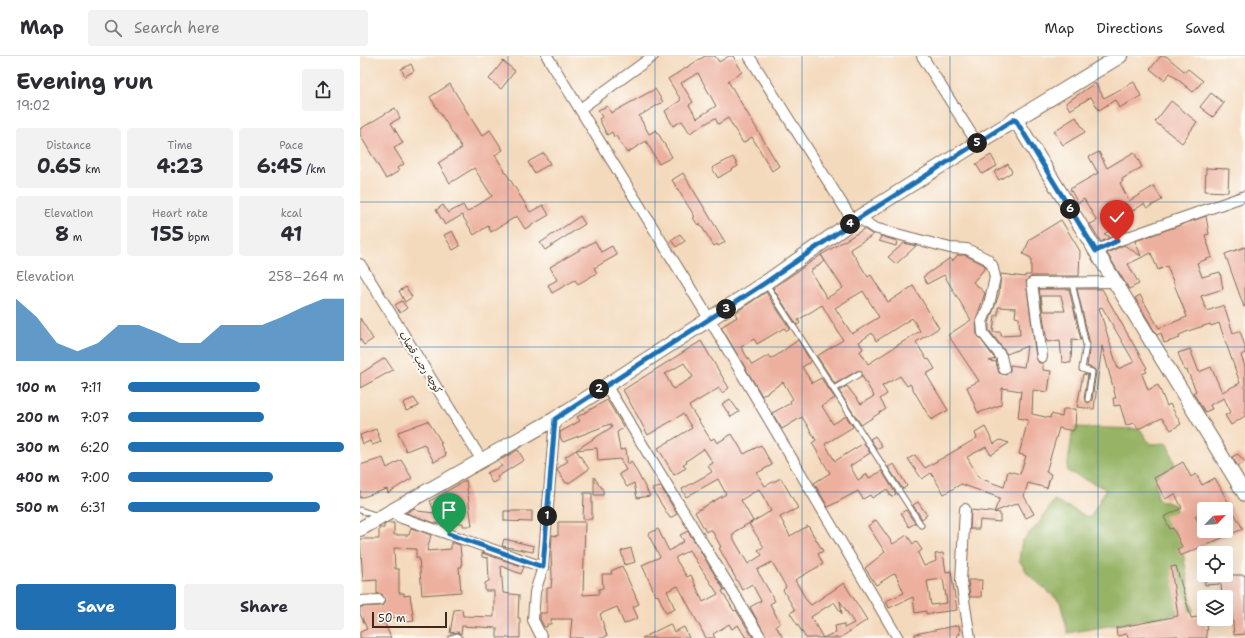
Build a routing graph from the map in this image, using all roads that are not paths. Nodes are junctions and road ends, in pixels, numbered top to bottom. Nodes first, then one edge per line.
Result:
1 (546, 56) edge
2 (653, 56) edge
3 (749, 56) edge
4 (922, 56) edge
5 (1120, 56) edge
6 (580, 109) junction
7 (1015, 119) junction
8 (977, 143) junction
9 (1245, 196) edge
10 (856, 220) junction
11 (1096, 251) junction
12 (360, 264) edge
13 (1115, 282) junction
14 (765, 283) junction
15 (1072, 283) junction
16 (710, 320) junction
17 (1042, 357) dead end
18 (1004, 369) dead end
19 (859, 374) dead end
20 (606, 384) junction
21 (834, 389) junction
22 (1088, 399) dead end
23 (555, 419) junction
24 (481, 459) junction
25 (1245, 494) edge
26 (965, 509) dead end
27 (360, 510) edge
28 (384, 514) junction
29 (921, 526) dead end
30 (360, 529) edge
31 (543, 567) junction
32 (379, 600) dead end
33 (360, 601) edge
34 (451, 638) edge
35 (459, 638) edge
36 (542, 638) edge
37 (761, 638) edge
38 (898, 638) edge
39 (970, 638) edge

1 - 6 street
2 - 6 street
3 - 10 street
4 - 8 street
5 - 7 street
6 - 16 street
7 - 8 street
7 - 11 street
8 - 10 street
9 - 11 street
10 - 14 street
10 - 18 street
11 - 13 street
12 - 24 street, کوچه رجب قصاب
13 - 15 street
13 - 25 street
14 - 16 street
14 - 21 lane
15 - 17 street
15 - 22 lane
16 - 20 street
16 - 38 street
19 - 21 lane
20 - 23 street
20 - 37 street
21 - 29 lane
23 - 24 street
23 - 31 street
24 - 28 street
26 - 39 street
27 - 28 lane
28 - 30 street
28 - 31 street
31 - 36 street
32 - 33 street
34 - 35 lane

